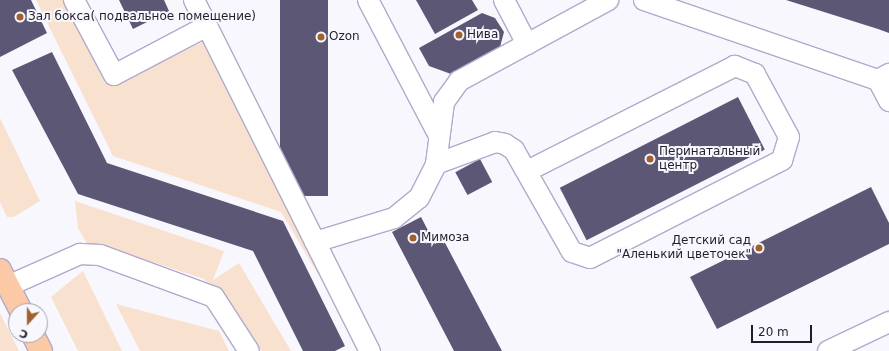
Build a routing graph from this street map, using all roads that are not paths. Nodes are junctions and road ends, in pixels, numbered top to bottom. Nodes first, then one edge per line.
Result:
1 (74, 0) edge
2 (194, 0) edge
3 (368, 0) edge
4 (504, 0) edge
5 (608, 0) edge
6 (644, 0) edge
7 (207, 26) junction
8 (527, 44) junction
9 (884, 77) edge
10 (889, 101) edge
11 (438, 134) junction
12 (436, 164) junction
13 (527, 171) junction
14 (315, 242) junction
15 (4, 278) edge
16 (17, 303) edge
17 (889, 322) edge
18 (249, 351) edge
19 (370, 351) edge
20 (828, 351) edge

1 - 7 lane
2 - 7 lane
3 - 11 lane
4 - 8 lane
5 - 8 lane
6 - 9 lane
7 - 14 lane
8 - 11 lane
9 - 10 lane
11 - 12 lane
12 - 13 lane
12 - 14 lane
13 - 13 lane
14 - 19 lane
15 - 16 main road
15 - 18 lane
17 - 20 lane

